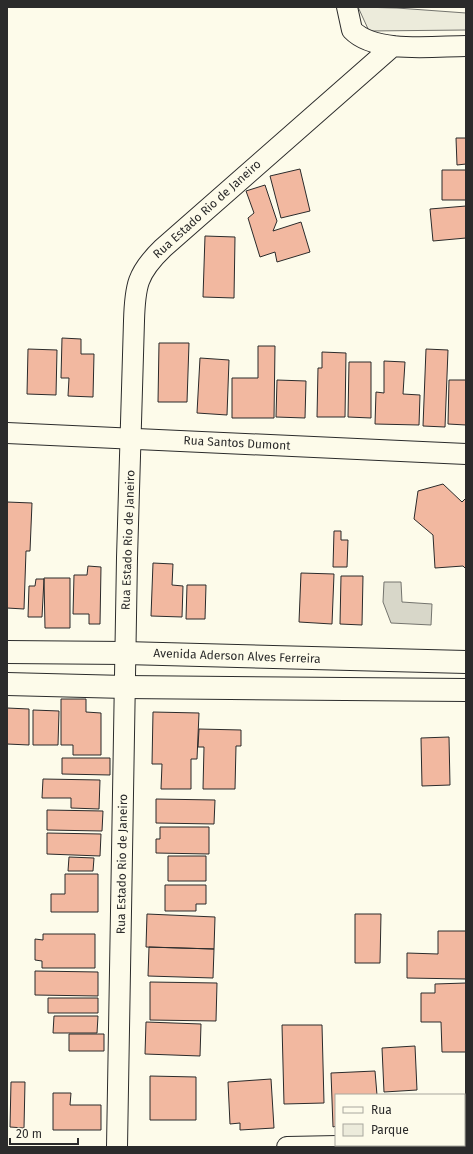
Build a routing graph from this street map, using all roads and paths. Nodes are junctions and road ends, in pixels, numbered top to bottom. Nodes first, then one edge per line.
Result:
1 (347, 7) edge
2 (393, 46) junction
3 (466, 46) edge
4 (7, 433) edge
5 (131, 438) junction
6 (466, 454) edge
7 (7, 652) edge
8 (125, 653) junction
9 (466, 662) edge
10 (7, 684) edge
11 (125, 687) junction
12 (466, 690) edge
13 (338, 1146) edge
14 (117, 1147) edge
15 (286, 1147) edge

1 - 2 street
2 - 3 street
2 - 5 street, Rua Estado Rio de Janeiro
4 - 5 street, Rua Santos Dumont
5 - 6 street, Rua Santos Dumont
5 - 8 street, Rua Estado Rio de Janeiro
7 - 8 main road, Avenida Aderson Alves Ferreira
8 - 9 main road, Avenida Aderson Alves Ferreira
8 - 11 street, Rua Estado Rio de Janeiro
10 - 11 main road
11 - 12 main road
11 - 14 street, Rua Estado Rio de Janeiro
13 - 15 street

